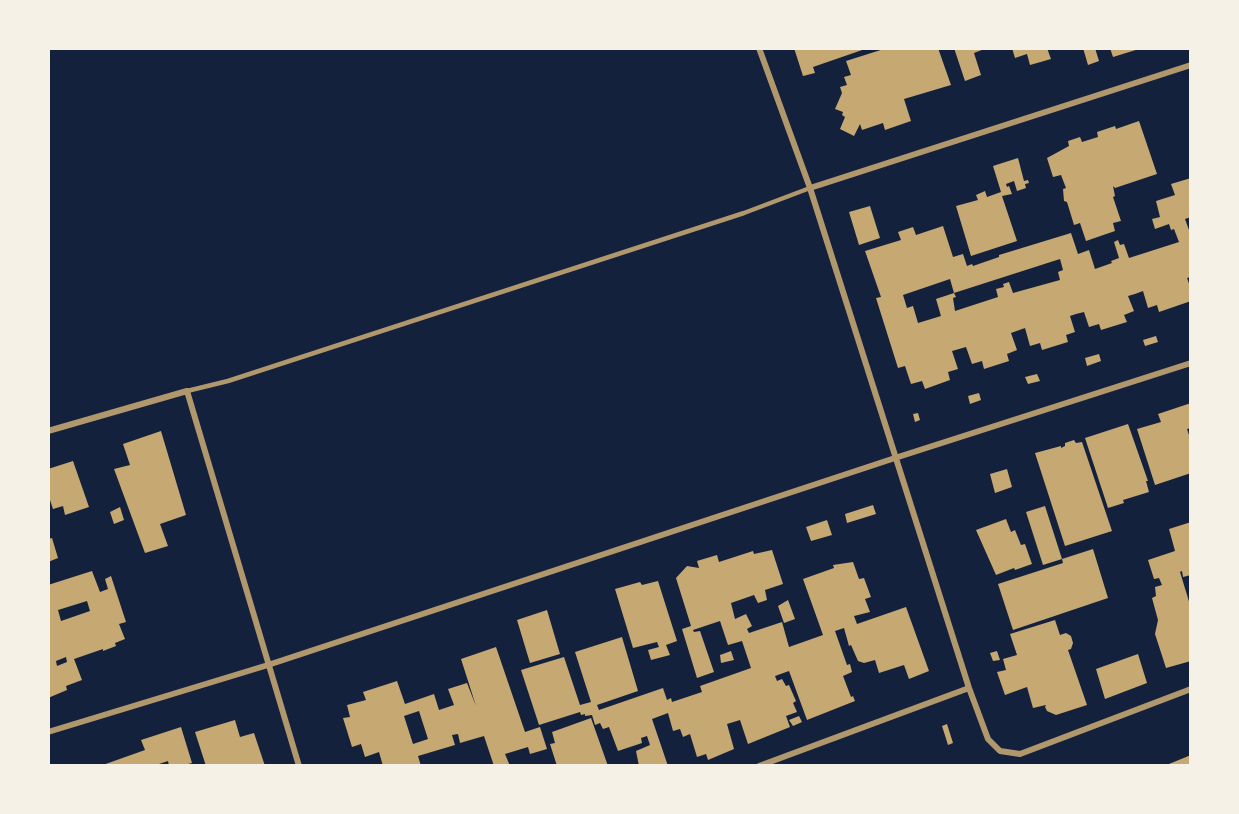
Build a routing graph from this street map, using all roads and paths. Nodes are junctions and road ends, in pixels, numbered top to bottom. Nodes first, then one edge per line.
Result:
1 (759, 48) edge
2 (1191, 65) edge
3 (810, 188) junction
4 (1191, 363) edge
5 (187, 391) junction
6 (48, 431) edge
7 (895, 458) junction
8 (268, 665) junction
9 (969, 688) junction
10 (1191, 689) edge
11 (48, 732) edge
12 (299, 766) edge
13 (759, 766) edge

1 - 3 street
2 - 3 street
3 - 5 lane
3 - 7 street
4 - 7 street
5 - 6 street
5 - 8 street
7 - 8 street
7 - 9 street
8 - 11 street
8 - 12 street
9 - 10 street
9 - 13 street

